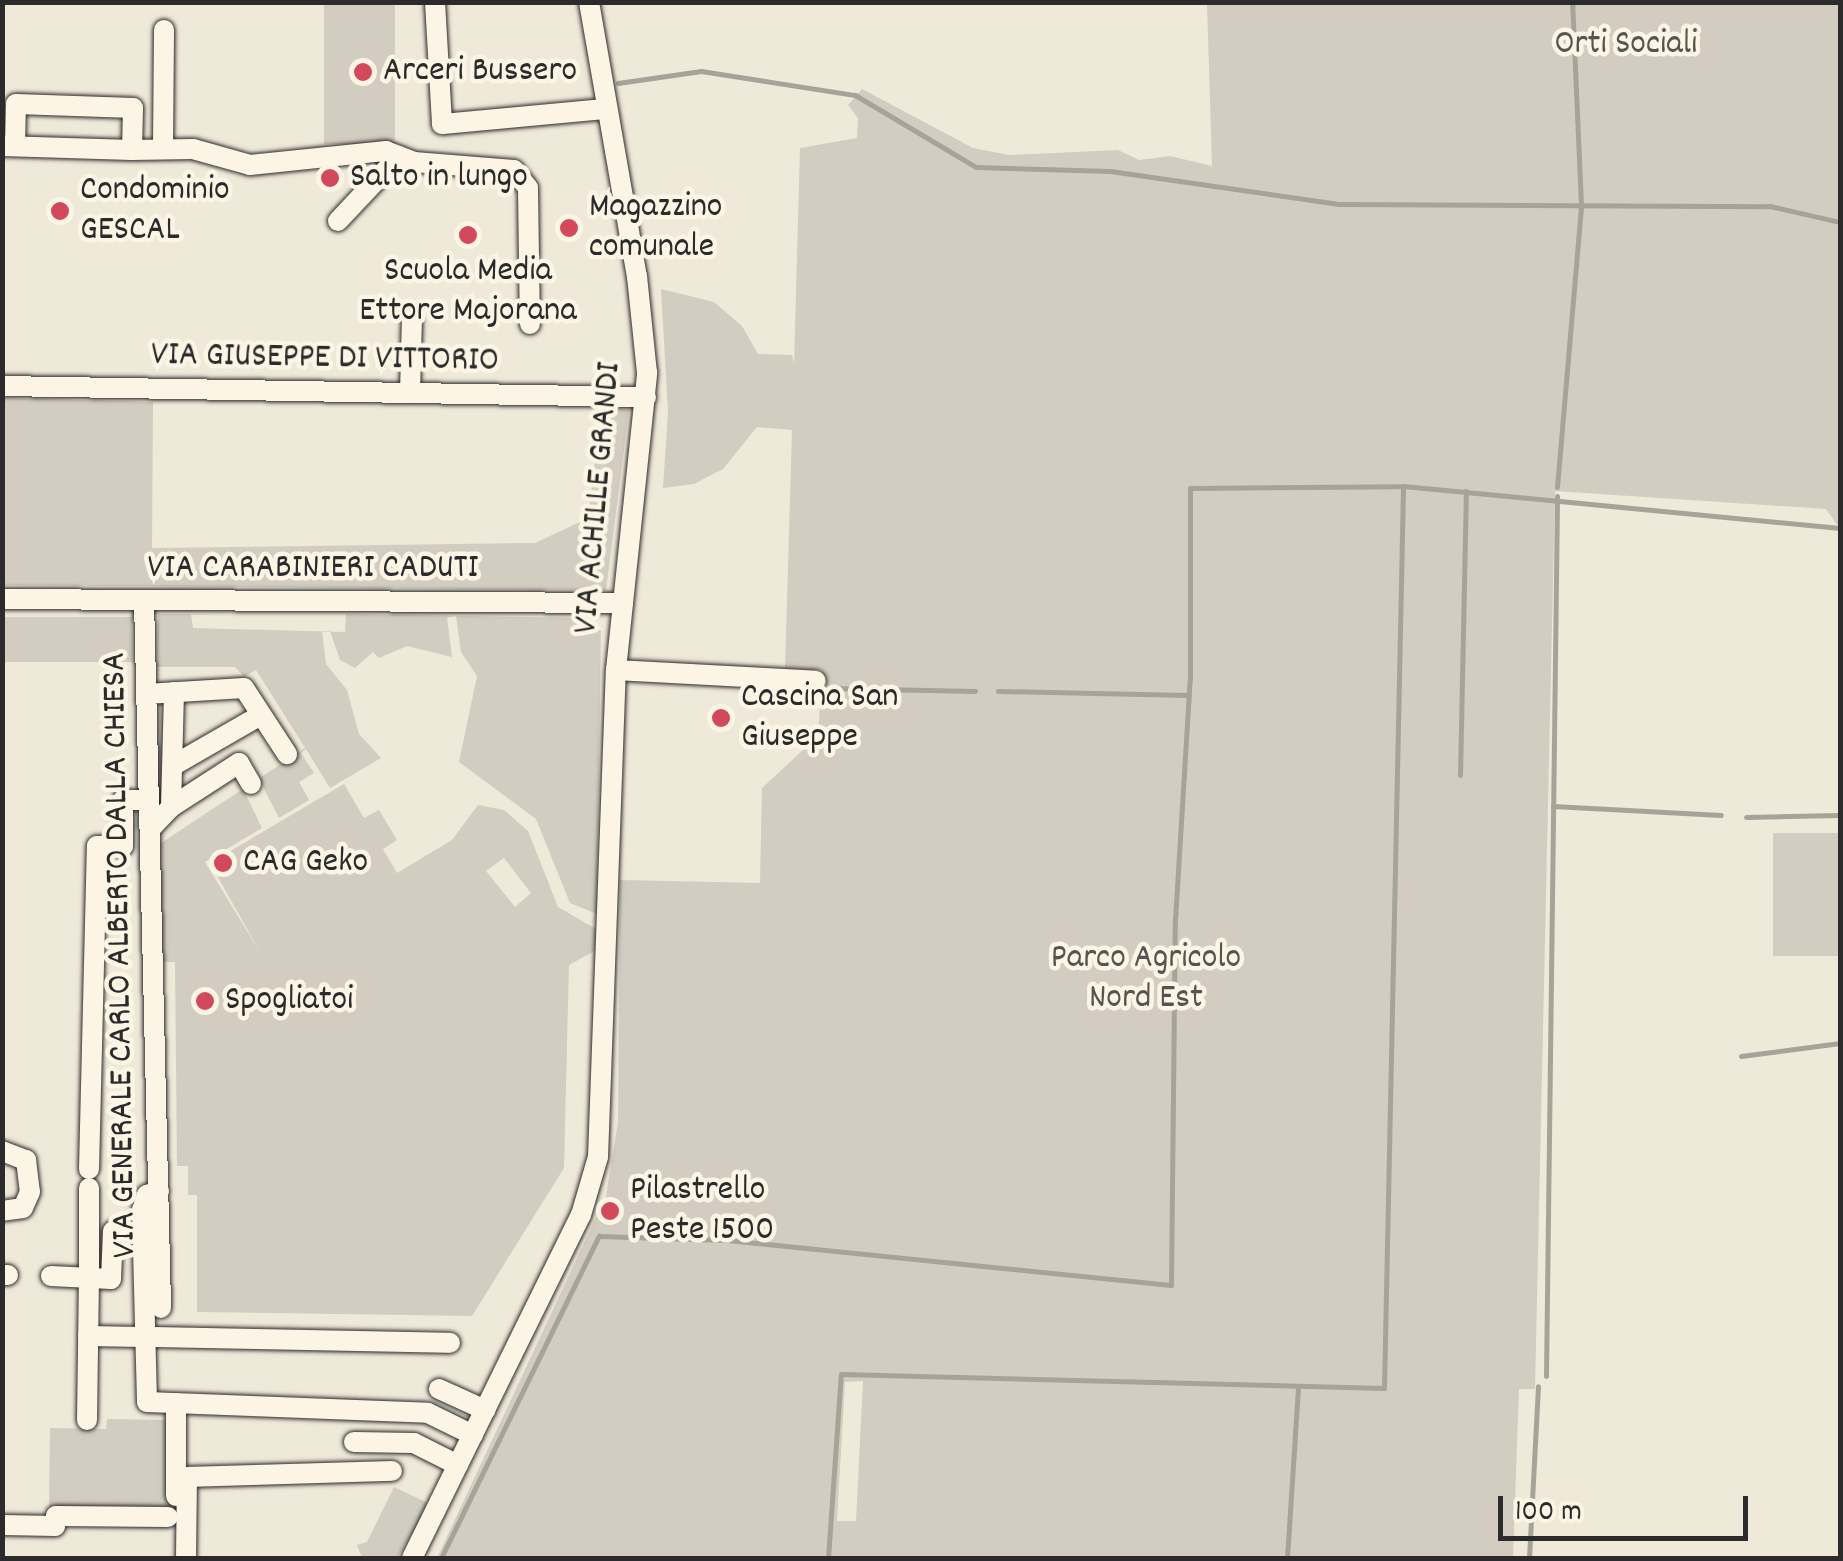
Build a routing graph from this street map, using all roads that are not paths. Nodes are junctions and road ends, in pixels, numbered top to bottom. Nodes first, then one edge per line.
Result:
1 (435, 2) edge
2 (590, 2) edge
3 (164, 30) dead end
4 (605, 109) junction
5 (9, 146) edge
6 (163, 147) junction
7 (132, 150) junction
8 (399, 156) junction
9 (338, 221) dead end
10 (412, 318) dead end
11 (530, 324) dead end
12 (2, 386) edge
13 (410, 393) junction
14 (646, 397) junction
15 (2, 600) edge
16 (144, 600) junction
17 (622, 603) junction
18 (616, 670) junction
19 (816, 682) dead end
20 (174, 692) junction
21 (146, 694) junction
22 (261, 715) junction
23 (287, 754) dead end
24 (174, 766) junction
25 (251, 784) dead end
26 (139, 800) dead end
27 (171, 807) junction
28 (150, 829) junction
29 (2, 1151) edge
30 (159, 1191) junction
31 (2, 1211) edge
32 (113, 1231) dead end
33 (89, 1273) junction
34 (51, 1276) dead end
35 (161, 1308) dead end
36 (88, 1336) junction
37 (450, 1342) dead end
38 (439, 1389) dead end
39 (176, 1403) junction
40 (485, 1410) junction
41 (87, 1420) dead end
42 (473, 1434) junction
43 (354, 1442) dead end
44 (458, 1465) junction
45 (392, 1471) dead end
46 (168, 1517) dead end
47 (2, 1525) edge
48 (176, 1558) edge
49 (186, 1558) edge
50 (412, 1558) edge

1 - 4 street
2 - 4 street, VIA ACHILLE GRANDI
3 - 6 street
4 - 14 street, VIA ACHILLE GRANDI
5 - 7 street
5 - 7 street
6 - 7 street
6 - 8 street
8 - 9 street
8 - 11 street
10 - 13 street
12 - 13 street, VIA GIUSEPPE DI VITTORIO
13 - 14 street, VIA GIUSEPPE DI VITTORIO
14 - 17 street, VIA ACHILLE GRANDI
15 - 16 street, VIA CARABINIERI CADUTI
16 - 17 street, VIA CARABINIERI CADUTI
16 - 21 street, VIA GENERALE CARLO ALBERTO DALLA CHIESA
17 - 18 street, VIA ACHILLE GRANDI
18 - 19 street
18 - 40 street, VIA ACHILLE GRANDI
20 - 21 street
20 - 22 street
20 - 24 street
21 - 28 street, VIA GENERALE CARLO ALBERTO DALLA CHIESA
22 - 23 street
22 - 24 street
24 - 27 street
25 - 27 street
26 - 33 street
27 - 28 street
28 - 30 street, VIA GENERALE CARLO ALBERTO DALLA CHIESA
29 - 31 street
30 - 35 street, VIA GENERALE CARLO ALBERTO DALLA CHIESA
30 - 39 street
32 - 33 street
33 - 34 street
33 - 36 street
36 - 37 street
36 - 41 street
38 - 40 street
39 - 42 street
39 - 48 street
40 - 42 street, VIA ACHILLE GRANDI
42 - 44 street, VIA ACHILLE GRANDI
43 - 44 street
44 - 50 street, VIA ACHILLE GRANDI
45 - 49 street
46 - 47 street

